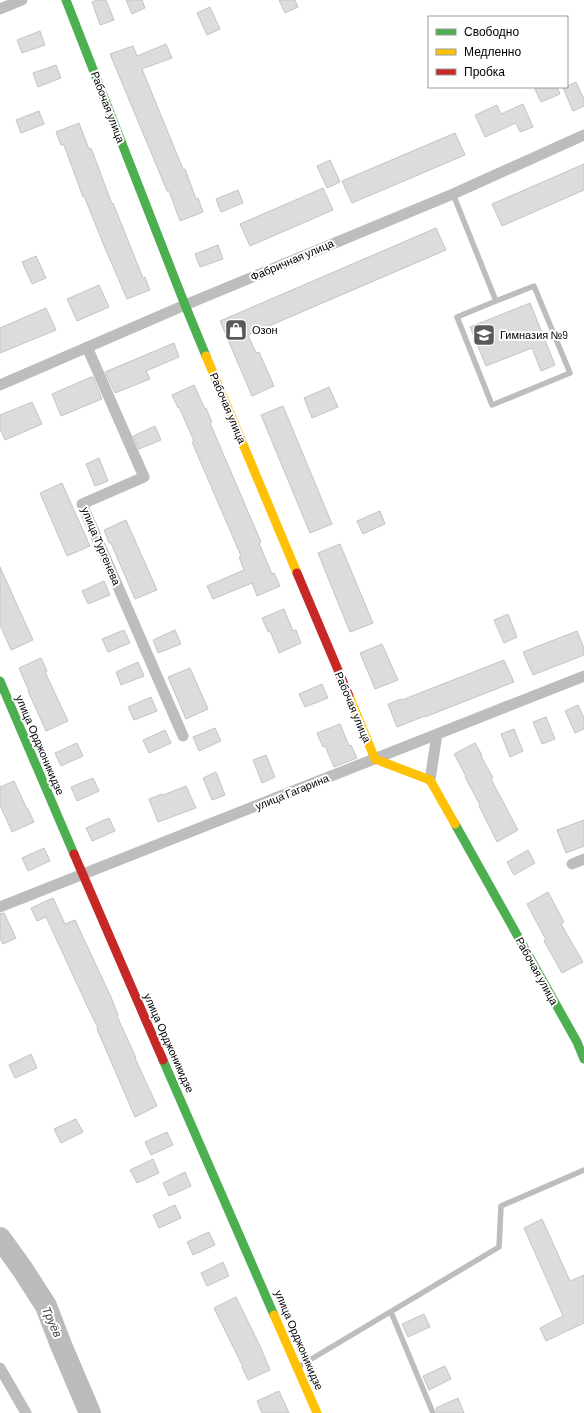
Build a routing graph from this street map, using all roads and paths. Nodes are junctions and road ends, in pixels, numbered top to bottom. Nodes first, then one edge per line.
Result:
1 (22, 0) edge
2 (66, 0) edge
3 (0, 9) edge
4 (584, 135) edge
5 (453, 194) junction
6 (496, 301) junction
7 (185, 305) junction
8 (87, 347) junction
9 (0, 385) edge
10 (583, 679) edge
11 (0, 682) edge
12 (437, 734) junction
13 (183, 736) dead end
14 (375, 759) junction
15 (430, 780) junction
16 (584, 859) edge
17 (572, 864) dead end
18 (82, 874) junction
19 (0, 907) edge
20 (580, 1041) edge
21 (584, 1060) edge
22 (584, 1170) edge
23 (391, 1312) junction
24 (298, 1367) junction
25 (0, 1368) edge
26 (315, 1412) edge
27 (26, 1413) edge
28 (433, 1413) edge

1 - 3 street
2 - 7 street, Рабочая улица
4 - 5 street, Фабричная улица
5 - 6 lane
5 - 7 street, Фабричная улица
6 - 6 lane
7 - 8 street, Фабричная улица
7 - 14 street, Рабочая улица
8 - 9 street, Фабричная улица
8 - 13 street, улица Тургенева
10 - 12 street, улица Гагарина
11 - 18 street, улица Орджоникидзе
12 - 14 street, улица Гагарина
12 - 15 street
14 - 15 street
14 - 18 street, улица Гагарина
15 - 20 street, Рабочая улица
16 - 17 street
18 - 19 street, улица Гагарина
18 - 24 street, улица Орджоникидзе
20 - 21 street, Рабочая улица
22 - 23 lane
23 - 24 lane
23 - 28 lane
24 - 26 street, улица Орджоникидзе
25 - 27 street

